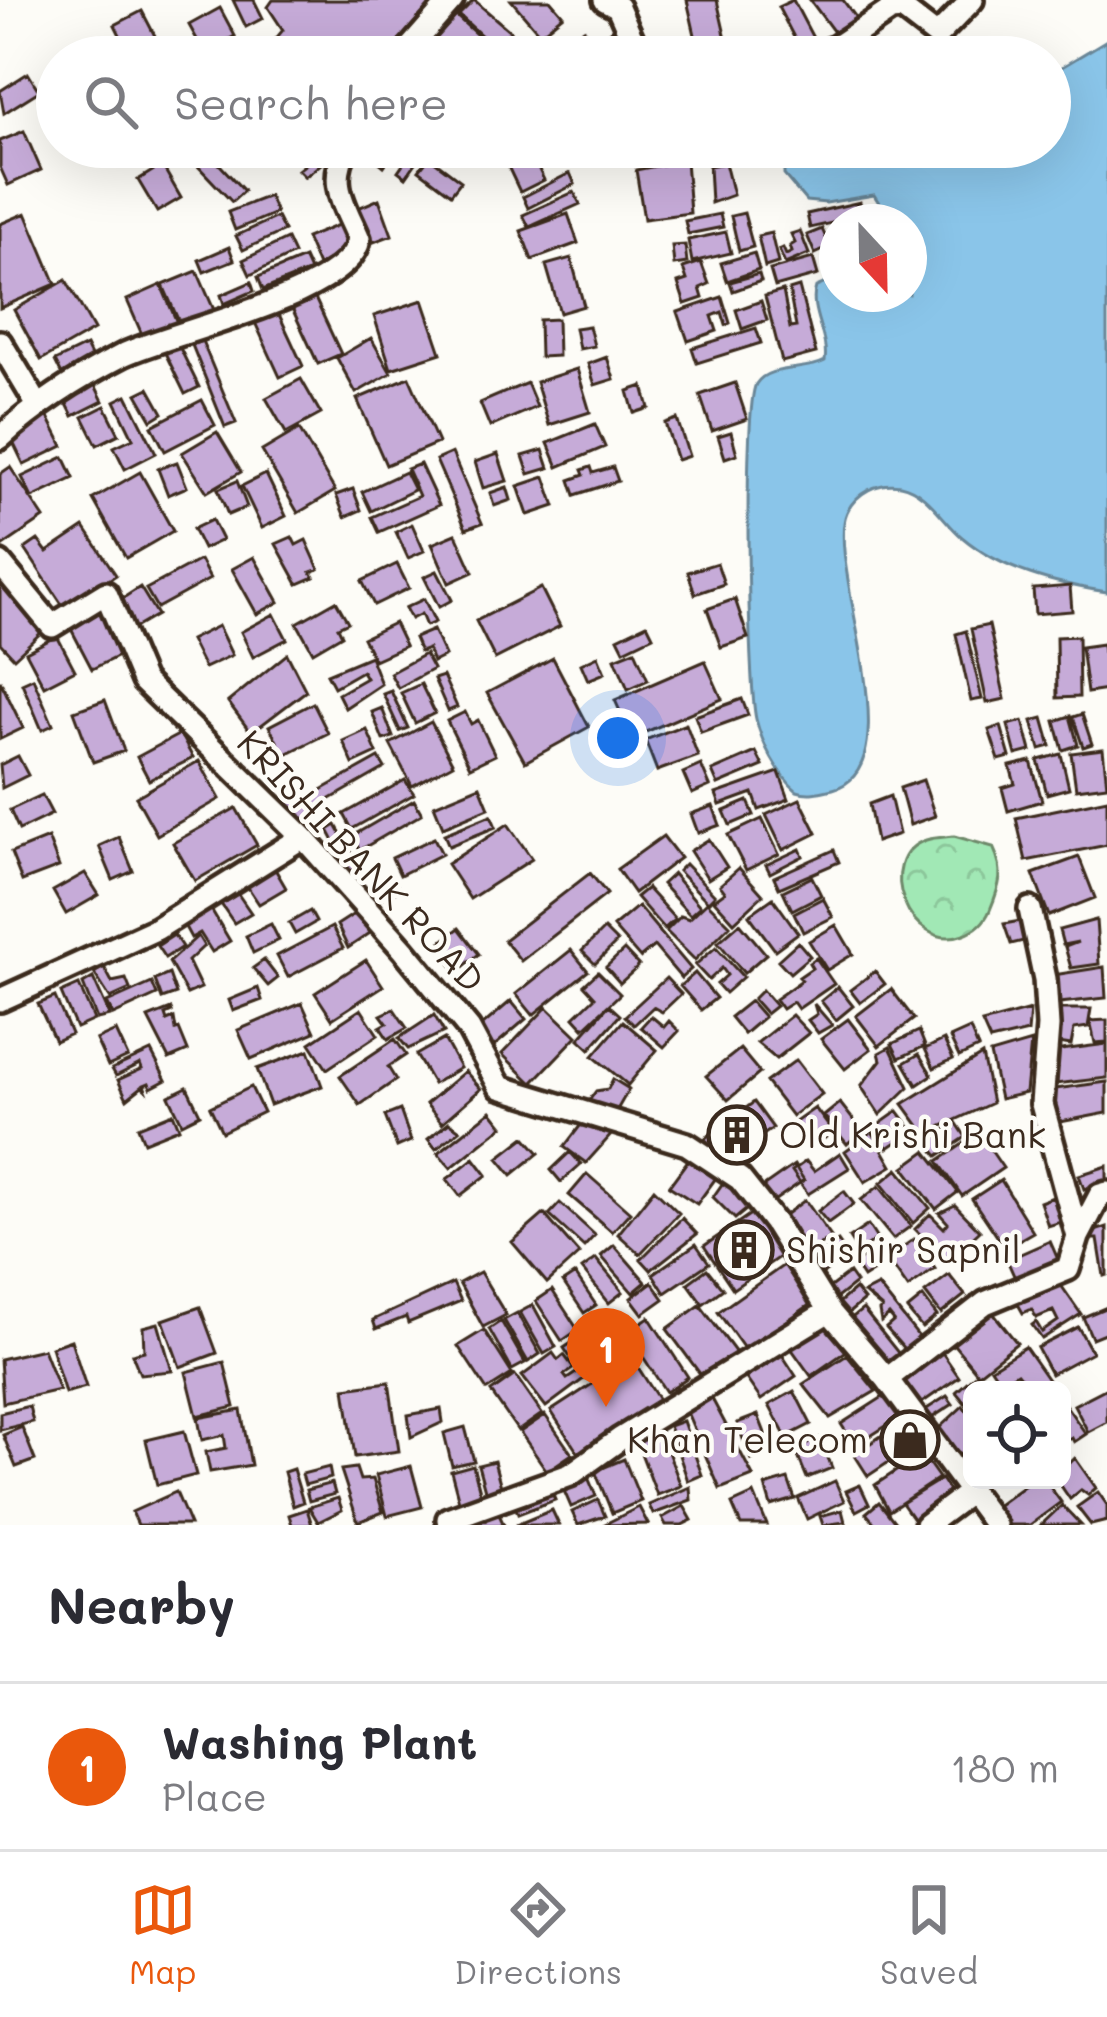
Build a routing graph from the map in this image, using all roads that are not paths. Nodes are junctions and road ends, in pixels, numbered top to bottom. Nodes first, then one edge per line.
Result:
1 (452, 0) edge
2 (972, 0) edge
3 (620, 2) edge
4 (420, 36) edge
5 (632, 36) edge
6 (852, 36) edge
7 (339, 168) edge
8 (0, 342) edge
9 (37, 404) junction
10 (0, 438) edge
11 (0, 563) edge
12 (303, 837) junction
13 (1030, 909) dead end
14 (0, 1000) edge
15 (1107, 1193) edge
16 (1078, 1237) junction
17 (830, 1311) junction
18 (887, 1379) junction
19 (970, 1492) junction
20 (449, 1525) edge
21 (926, 1525) edge
22 (995, 1525) edge

1 - 4 street
2 - 6 street
3 - 5 street
7 - 9 street
8 - 9 street
9 - 10 street
11 - 12 street, KRISHI BANK ROAD
12 - 14 street
12 - 17 street, KRISHI BANK ROAD
13 - 16 street
15 - 16 street
16 - 18 street
17 - 18 street, KRISHI BANK ROAD
17 - 20 street
18 - 19 street, KRISHI BANK ROAD
19 - 21 street
19 - 22 street, KRISHI BANK ROAD

